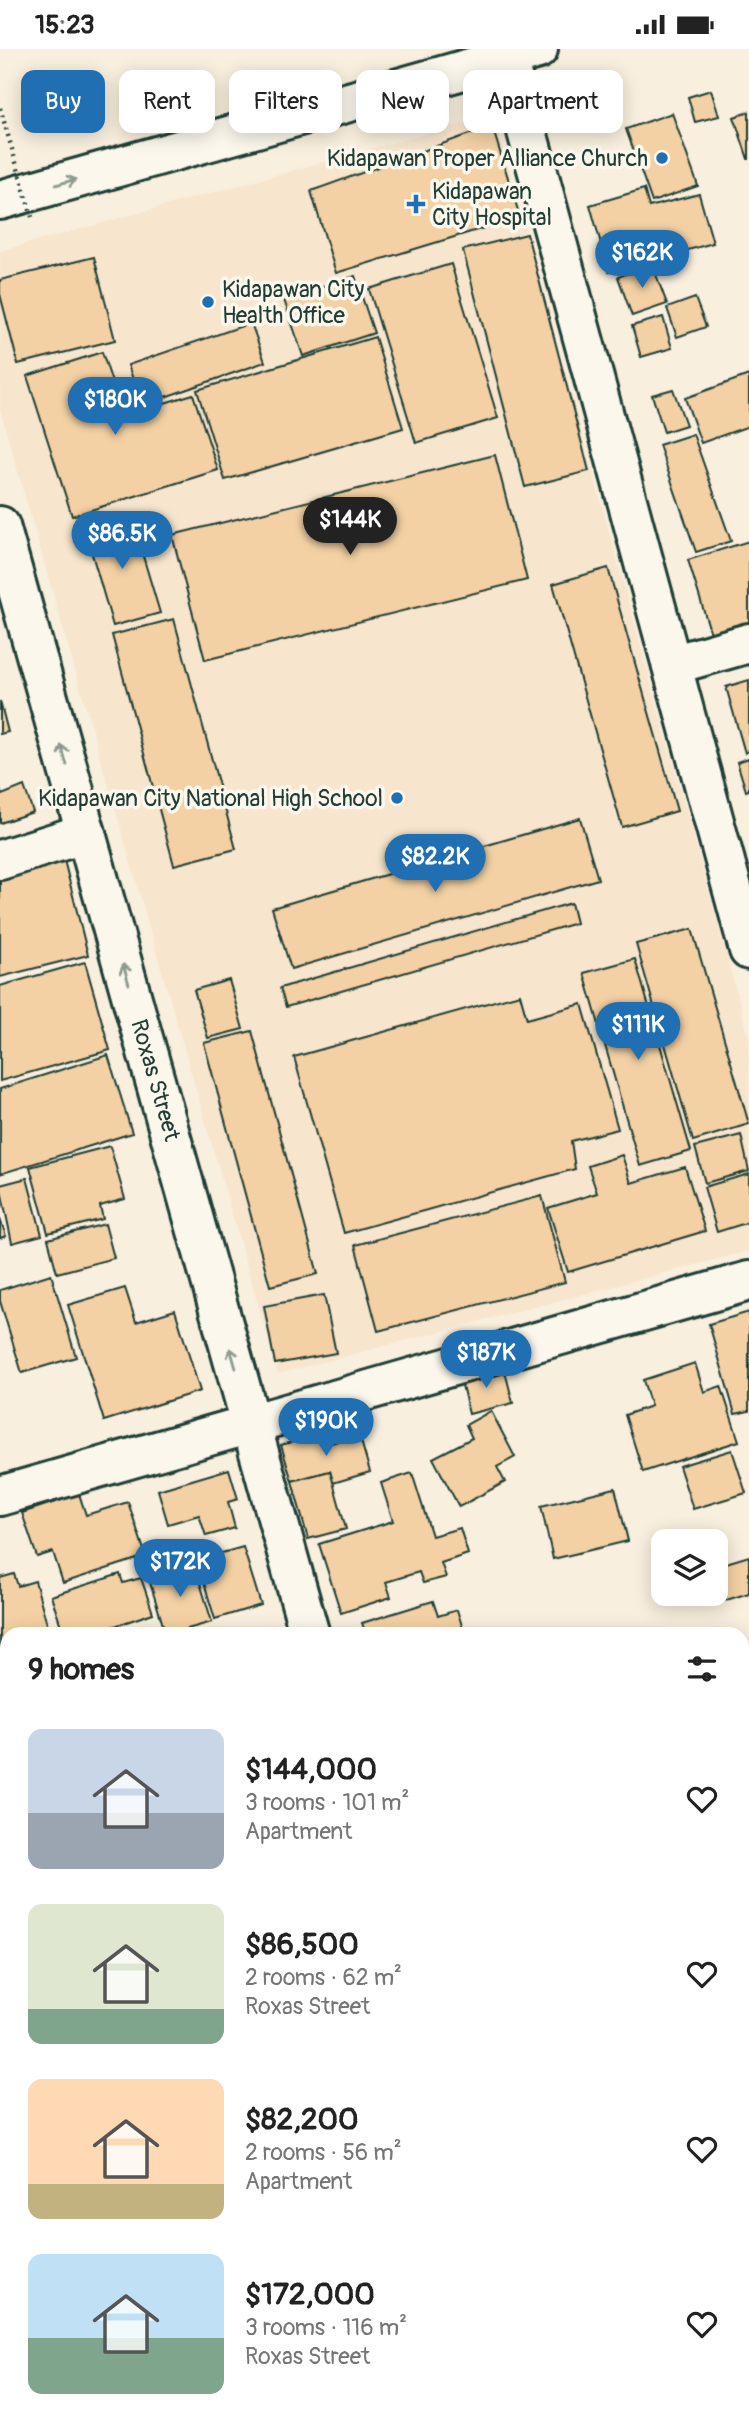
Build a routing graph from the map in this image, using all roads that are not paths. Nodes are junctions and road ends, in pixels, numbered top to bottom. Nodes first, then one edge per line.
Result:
1 (522, 53) edge
2 (16, 209) edge
3 (0, 527) edge
4 (749, 643) edge
5 (672, 665) junction
6 (86, 832) junction
7 (0, 860) edge
8 (749, 950) edge
9 (749, 1281) edge
10 (251, 1424) junction
11 (0, 1496) edge
12 (308, 1627) edge

2 -> 1 main road
1 - 5 main road
6 -> 3 main road, Roxas Street
4 - 5 main road
5 - 8 main road
6 - 7 main road
10 -> 6 main road, Roxas Street
9 - 10 main road
10 - 11 main road
10 - 12 main road, Roxas Street

